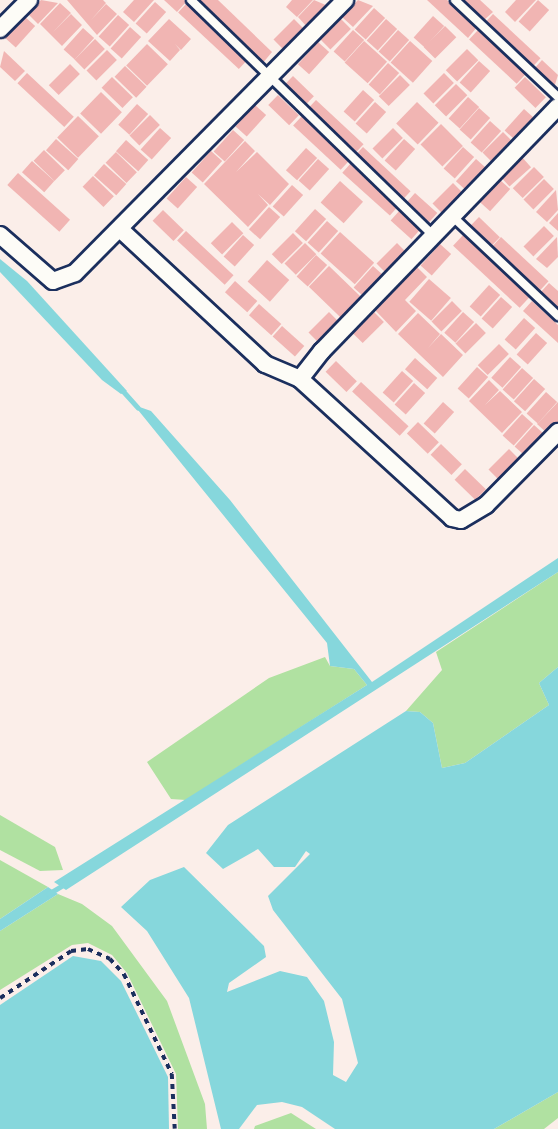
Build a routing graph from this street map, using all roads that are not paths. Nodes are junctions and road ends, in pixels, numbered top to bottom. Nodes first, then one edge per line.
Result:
1 (29, 0) edge
2 (191, 0) edge
3 (345, 0) edge
4 (455, 0) edge
5 (0, 29) edge
6 (270, 77) junction
7 (558, 97) edge
8 (558, 107) edge
9 (452, 216) junction
10 (121, 230) junction
11 (0, 235) edge
12 (433, 236) junction
13 (558, 316) edge
14 (300, 379) junction
15 (558, 432) edge

1 - 5 street
2 - 6 lane
3 - 6 street
4 - 7 lane
6 - 10 street
6 - 12 lane
8 - 9 street
9 - 12 street
9 - 13 lane
10 - 11 street
10 - 14 street
12 - 14 street
14 - 15 street

